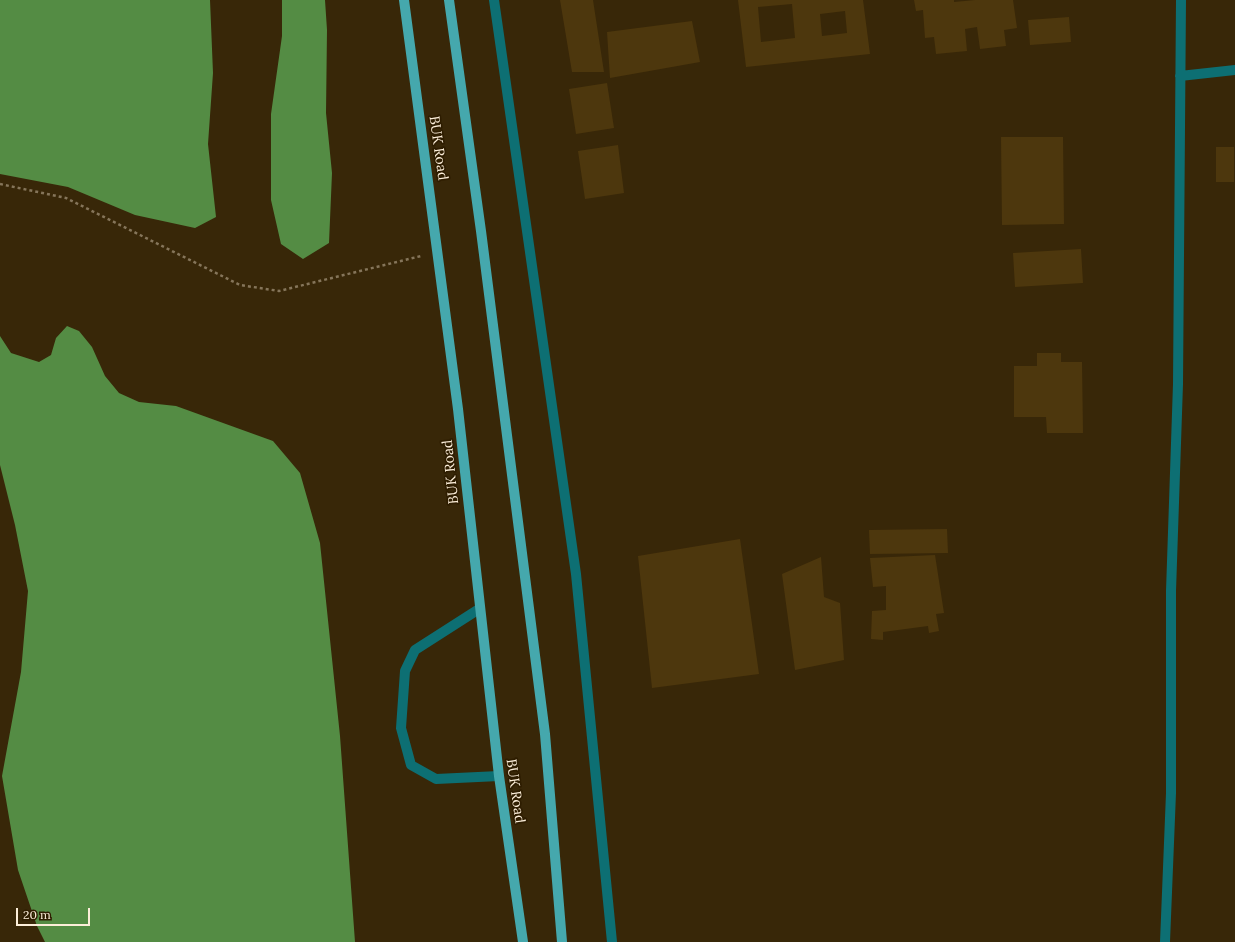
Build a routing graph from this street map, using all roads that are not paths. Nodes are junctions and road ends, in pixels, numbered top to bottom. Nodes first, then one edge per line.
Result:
1 (404, 0) edge
2 (449, 0) edge
3 (494, 0) edge
4 (1181, 0) edge
5 (1235, 70) edge
6 (1180, 76) junction
7 (479, 609) junction
8 (499, 776) junction
9 (523, 942) edge
10 (562, 942) edge
11 (612, 942) edge
12 (1165, 942) edge

1 - 7 main road, BUK Road
2 - 10 main road
3 - 11 street
4 - 6 street
5 - 6 street
6 - 12 street
7 - 8 main road, BUK Road
7 - 8 street
8 - 9 main road, BUK Road

